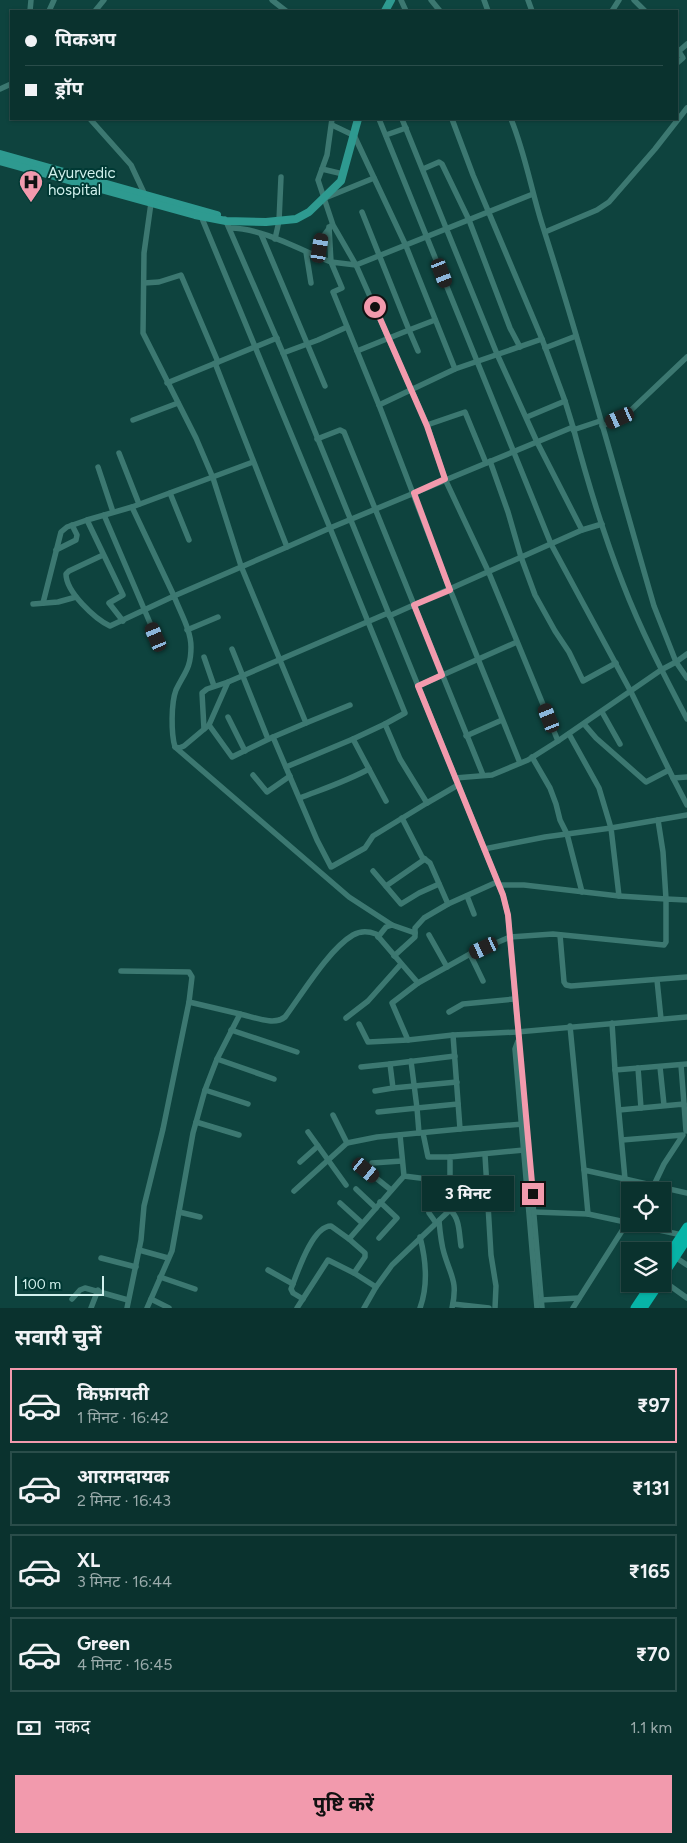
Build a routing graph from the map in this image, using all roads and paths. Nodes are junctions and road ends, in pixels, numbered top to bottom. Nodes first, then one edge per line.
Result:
1 (272, 0) edge
2 (401, 0) edge
3 (431, 0) edge
4 (634, 0) edge
5 (285, 10) edge
6 (404, 10) edge
7 (439, 10) edge
8 (644, 10) edge
9 (687, 44) edge
10 (678, 49) edge
11 (678, 62) edge
12 (687, 108) edge
13 (91, 120) edge
14 (358, 120) edge
15 (379, 120) edge
16 (402, 120) edge
17 (452, 120) edge
18 (511, 120) edge
19 (678, 120) edge
20 (678, 120) edge
21 (332, 122) edge
22 (406, 128) junction
23 (353, 134) junction
24 (386, 135) junction
25 (0, 154) edge
26 (0, 161) edge
27 (322, 169) junction
28 (423, 169) junction
29 (343, 174) junction
30 (281, 177) dead end
31 (374, 178) junction
32 (532, 194) junction
33 (145, 195) junction
34 (325, 198) junction
35 (151, 203) junction
36 (362, 212) dead end
37 (489, 212) junction
38 (201, 216) junction
39 (469, 220) junction
40 (279, 221) junction
41 (228, 222) junction
42 (331, 226) junction
43 (446, 229) junction
44 (545, 232) junction
45 (261, 234) junction
46 (428, 237) junction
47 (275, 239) junction
48 (406, 246) junction
49 (306, 252) junction
50 (380, 256) junction
51 (319, 257) junction
52 (331, 262) junction
53 (356, 265) junction
54 (311, 282) dead end
55 (144, 283) junction
56 (435, 320) junction
57 (347, 326) junction
58 (409, 330) junction
59 (576, 336) junction
60 (277, 338) junction
61 (388, 338) junction
62 (542, 339) junction
63 (307, 344) junction
64 (255, 347) junction
65 (520, 347) junction
66 (545, 348) junction
67 (357, 351) junction
68 (418, 351) dead end
69 (283, 353) junction
70 (497, 354) junction
71 (687, 356) edge
72 (477, 362) junction
73 (216, 363) junction
74 (454, 369) junction
75 (168, 383) junction
76 (325, 386) dead end
77 (411, 391) junction
78 (566, 401) junction
79 (178, 402) junction
80 (380, 405) junction
81 (527, 417) junction
82 (133, 420) dead end
83 (601, 423) junction
84 (427, 426) junction
85 (573, 428) junction
86 (317, 439) junction
87 (537, 442) junction
88 (514, 451) junction
89 (118, 453) dead end
90 (253, 462) junction
91 (488, 462) junction
92 (98, 467) dead end
93 (213, 478) junction
94 (445, 479) junction
95 (170, 493) junction
96 (414, 493) junction
97 (139, 504) junction
98 (132, 507) junction
99 (376, 508) junction
100 (113, 512) junction
101 (104, 515) junction
102 (349, 519) junction
103 (87, 520) junction
104 (602, 524) junction
105 (72, 525) junction
106 (330, 528) junction
107 (582, 530) junction
108 (189, 540) dead end
109 (551, 544) junction
110 (286, 547) junction
111 (56, 550) junction
112 (103, 555) junction
113 (521, 557) junction
114 (241, 566) junction
115 (489, 573) junction
116 (450, 590) junction
117 (174, 596) junction
118 (76, 598) junction
119 (43, 603) junction
120 (33, 604) dead end
121 (414, 605) junction
122 (145, 610) junction
123 (388, 615) junction
124 (218, 617) dead end
125 (123, 621) junction
126 (368, 621) junction
127 (186, 630) junction
128 (156, 637) dead end
129 (517, 642) junction
130 (232, 649) dead end
131 (687, 654) edge
132 (204, 657) dead end
133 (478, 659) junction
134 (279, 660) junction
135 (676, 662) junction
136 (616, 663) junction
137 (661, 670) junction
138 (242, 675) junction
139 (442, 675) junction
140 (687, 678) edge
141 (228, 682) junction
142 (214, 686) junction
143 (418, 686) junction
144 (631, 692) junction
145 (350, 705) dead end
146 (602, 712) junction
147 (228, 717) dead end
148 (687, 719) edge
149 (502, 720) junction
150 (306, 723) junction
151 (385, 724) junction
152 (584, 724) junction
153 (207, 727) junction
154 (569, 734) junction
155 (466, 736) junction
156 (270, 738) junction
157 (353, 739) junction
158 (558, 741) junction
159 (620, 744) dead end
160 (175, 747) junction
161 (245, 751) junction
162 (532, 758) junction
163 (520, 763) junction
164 (286, 767) junction
165 (369, 769) junction
166 (669, 770) junction
167 (253, 775) dead end
168 (290, 776) junction
169 (482, 776) junction
170 (687, 777) edge
171 (455, 778) junction
172 (673, 778) junction
173 (458, 785) junction
174 (300, 798) junction
175 (386, 801) dead end
176 (427, 803) junction
177 (687, 805) edge
178 (687, 815) edge
179 (402, 818) junction
180 (658, 820) junction
181 (611, 828) junction
182 (567, 834) junction
183 (484, 849) junction
184 (425, 859) junction
185 (373, 871) dead end
186 (498, 883) junction
187 (439, 884) junction
188 (386, 886) junction
189 (582, 892) junction
190 (467, 896) junction
191 (619, 896) junction
192 (666, 899) junction
193 (687, 900) edge
194 (448, 904) junction
195 (474, 914) dead end
196 (392, 925) junction
197 (415, 933) junction
198 (429, 935) dead end
199 (560, 935) junction
200 (378, 937) junction
201 (510, 937) junction
202 (470, 954) junction
203 (394, 956) junction
204 (401, 964) junction
205 (447, 967) junction
206 (121, 971) dead end
207 (687, 977) edge
208 (657, 980) junction
209 (483, 981) dead end
210 (418, 983) junction
211 (514, 999) junction
212 (189, 1002) junction
213 (449, 1012) dead end
214 (240, 1014) junction
215 (346, 1018) dead end
216 (687, 1018) edge
217 (660, 1019) junction
218 (358, 1024) dead end
219 (612, 1024) junction
220 (570, 1026) junction
221 (231, 1030) junction
222 (517, 1032) junction
223 (453, 1035) junction
224 (408, 1040) junction
225 (297, 1052) dead end
226 (455, 1056) junction
227 (217, 1059) junction
228 (411, 1061) junction
229 (390, 1064) junction
230 (684, 1065) edge
231 (361, 1067) dead end
232 (660, 1067) junction
233 (638, 1068) junction
234 (615, 1070) junction
235 (274, 1079) dead end
236 (457, 1082) junction
237 (415, 1086) junction
238 (393, 1088) junction
239 (205, 1090) junction
240 (375, 1091) dead end
241 (248, 1104) dead end
242 (458, 1104) junction
243 (684, 1104) junction
244 (664, 1106) junction
245 (416, 1108) junction
246 (641, 1108) junction
247 (619, 1110) junction
248 (378, 1112) dead end
249 (333, 1115) dead end
250 (196, 1122) junction
251 (524, 1124) junction
252 (460, 1129) junction
253 (308, 1132) dead end
254 (685, 1132) edge
255 (421, 1133) junction
256 (239, 1135) dead end
257 (400, 1135) junction
258 (622, 1140) junction
259 (347, 1143) junction
260 (318, 1146) junction
261 (524, 1150) junction
262 (485, 1155) junction
263 (450, 1157) junction
264 (328, 1160) junction
265 (402, 1161) junction
266 (300, 1162) dead end
267 (372, 1163) dead end
268 (366, 1170) dead end
269 (584, 1170) junction
270 (404, 1176) junction
271 (625, 1179) junction
272 (451, 1182) junction
273 (640, 1182) edge
274 (655, 1182) edge
275 (346, 1185) dead end
276 (356, 1189) dead end
277 (671, 1189) edge
278 (391, 1190) junction
279 (294, 1191) dead end
280 (687, 1193) edge
281 (380, 1202) junction
282 (340, 1203) dead end
283 (376, 1208) junction
284 (428, 1208) dead end
285 (450, 1210) junction
286 (179, 1212) junction
287 (534, 1212) junction
288 (588, 1214) junction
289 (200, 1217) dead end
290 (621, 1221) edge
291 (438, 1222) junction
292 (362, 1223) junction
293 (687, 1227) edge
294 (624, 1232) edge
295 (665, 1232) edge
296 (684, 1237) edge
297 (378, 1238) dead end
298 (420, 1238) junction
299 (349, 1239) junction
300 (461, 1246) dead end
301 (139, 1250) junction
302 (671, 1254) edge
303 (675, 1257) junction
304 (101, 1258) dead end
305 (168, 1258) junction
306 (671, 1264) edge
307 (687, 1265) edge
308 (136, 1267) junction
309 (268, 1270) dead end
310 (354, 1272) junction
311 (160, 1277) junction
312 (293, 1284) junction
313 (671, 1286) edge
314 (376, 1287) junction
315 (195, 1288) dead end
316 (98, 1290) junction
317 (646, 1292) edge
318 (653, 1292) edge
319 (579, 1298) junction
320 (687, 1298) edge
321 (72, 1299) dead end
322 (151, 1299) junction
323 (303, 1299) junction
324 (128, 1300) junction
325 (541, 1300) junction
326 (453, 1306) edge
327 (91, 1308) edge
328 (127, 1308) edge
329 (147, 1308) edge
330 (169, 1308) edge
331 (298, 1308) edge
332 (364, 1308) edge
333 (420, 1308) edge
334 (489, 1308) edge
335 (496, 1308) edge
336 (537, 1308) edge
337 (542, 1308) edge
338 (573, 1308) edge
339 (635, 1308) edge
340 (643, 1308) edge

1 - 5 street
2 - 6 street
3 - 7 street
4 - 8 street
9 - 10 street
10 - 11 street
12 - 19 street
13 - 33 street
14 - 23 main road
15 - 24 street
16 - 22 street
17 - 37 street
18 - 32 street
20 - 44 street
21 - 23 street
21 - 27 street
22 - 24 street
22 - 28 street
23 - 29 main road
23 - 31 street
24 - 46 street
25 - 33 main road
26 - 35 main road
27 - 29 street
27 - 34 street
28 - 39 street
28 - 43 street
29 - 34 main road
30 - 40 street
31 - 34 street
31 - 48 street
32 - 37 street
32 - 44 street
33 - 41 main road
34 - 40 main road
34 - 42 street
35 - 38 main road
35 - 55 street
36 - 50 street
37 - 39 street
37 - 62 street
38 - 41 main road
38 - 64 street
39 - 43 street
39 - 65 street
40 - 41 main road
40 - 47 street
41 - 45 street
41 - 60 street
42 - 51 street
42 - 52 street
42 - 53 street
43 - 46 street
43 - 70 street
44 - 59 street
45 - 47 street
45 - 63 street
46 - 48 street
46 - 72 street
47 - 49 street
48 - 50 street
48 - 56 street
49 - 51 street
49 - 54 street
50 - 53 street
50 - 58 street
51 - 52 street
52 - 53 street
52 - 57 street
53 - 61 street
55 - 73 street
55 - 75 street
56 - 58 street
56 - 74 street
57 - 63 street
57 - 67 street
58 - 61 street
58 - 68 street
59 - 66 street
59 - 83 street
60 - 64 street
60 - 69 street
61 - 67 street
61 - 77 street
62 - 65 street
62 - 66 street
63 - 69 street
63 - 76 street
64 - 73 street
64 - 106 street
65 - 70 street
66 - 78 street
67 - 80 street
69 - 86 street
70 - 72 street
70 - 81 street
71 - 83 street
72 - 74 street
72 - 88 street
73 - 75 street
73 - 90 street
74 - 77 street
75 - 79 street
77 - 80 street
77 - 84 street
78 - 81 street
78 - 85 street
79 - 82 street
79 - 93 street
80 - 96 street
81 - 87 street
83 - 85 street
83 - 135 street
84 - 91 street
84 - 94 street
85 - 87 street
85 - 104 street
86 - 99 street
86 - 102 street
87 - 88 street
87 - 107 street
88 - 91 street
88 - 109 street
89 - 97 street
90 - 93 street
90 - 110 street
91 - 94 street
91 - 113 street
92 - 100 street
93 - 95 street
93 - 114 street
94 - 96 street
94 - 115 street
95 - 97 street
95 - 108 street
96 - 99 street
96 - 116 street
97 - 98 street
98 - 100 street
98 - 117 street
99 - 102 street
99 - 121 street
100 - 101 street
101 - 103 street
101 - 122 street
102 - 106 street
102 - 123 street
103 - 105 street
103 - 112 street
104 - 107 street
104 - 137 street
105 - 111 street
105 - 111 street
106 - 110 street
106 - 126 street
107 - 109 street
109 - 113 street
109 - 136 street
110 - 114 street
111 - 119 street
112 - 118 street
112 - 125 street
113 - 115 street
113 - 136 street
114 - 117 street
114 - 134 street
115 - 116 street
115 - 129 street
116 - 121 street
116 - 133 street
117 - 122 street
117 - 127 street
118 - 119 street
118 - 125 street
119 - 120 street
121 - 123 street
121 - 139 street
122 - 125 street
122 - 128 street
123 - 126 street
123 - 143 street
124 - 127 street
126 - 134 street
126 - 151 street
127 - 160 street
129 - 133 street
129 - 158 street
130 - 138 street
131 - 135 street
132 - 142 street
133 - 139 street
133 - 149 street
134 - 138 street
134 - 150 street
135 - 137 street
135 - 140 street
136 - 144 street
137 - 144 street
137 - 148 street
138 - 141 street
138 - 156 street
139 - 143 street
139 - 155 street
141 - 142 street
141 - 153 street
142 - 153 street
143 - 171 street
144 - 146 street
144 - 166 street
145 - 150 street
146 - 152 street
146 - 159 street
147 - 161 street
149 - 155 street
149 - 163 street
150 - 156 street
151 - 157 street
151 - 176 street
152 - 154 street
152 - 166 street
153 - 160 street
153 - 161 street
154 - 158 street
154 - 181 street
155 - 169 street
156 - 161 street
156 - 164 street
157 - 164 street
157 - 165 street
158 - 162 street
160 - 196 street
162 - 163 street
162 - 182 street
163 - 169 street
164 - 168 street
165 - 174 street
165 - 175 street
166 - 172 street
167 - 168 street
168 - 174 street
169 - 171 street
170 - 172 street
171 - 173 street
172 - 177 street
173 - 176 street
173 - 183 street
174 - 179 street
176 - 179 street
178 - 180 street
179 - 184 street
180 - 181 street
180 - 192 street
181 - 182 street
181 - 191 street
182 - 183 street
182 - 189 street
183 - 186 street
184 - 187 street
184 - 188 street
185 - 188 street
186 - 189 street
186 - 190 street
186 - 201 street
187 - 188 street
187 - 194 street
189 - 191 street
190 - 194 street
190 - 195 street
191 - 192 street
192 - 193 street
192 - 199 street
194 - 197 street
196 - 197 street
196 - 200 street
197 - 203 street
198 - 205 street
199 - 201 street
199 - 208 street
200 - 203 street
200 - 214 street
201 - 202 street
201 - 211 street
202 - 205 street
202 - 209 street
203 - 204 street
204 - 210 street
204 - 215 street
205 - 210 street
206 - 212 street
207 - 208 street
208 - 217 street
210 - 224 street
211 - 213 street
211 - 222 street
212 - 214 street
212 - 301 street
214 - 221 street
216 - 217 street
217 - 219 street
218 - 224 street
219 - 220 street
219 - 234 street
220 - 222 street
220 - 269 street
221 - 225 street
221 - 227 street
222 - 223 street
222 - 251 street
223 - 224 street
223 - 226 street
226 - 228 street
226 - 236 street
227 - 235 street
227 - 239 street
228 - 229 street
228 - 237 street
229 - 231 street
229 - 238 street
230 - 232 street
230 - 243 street
232 - 233 street
232 - 244 street
233 - 234 street
233 - 246 street
234 - 247 street
236 - 237 street
236 - 242 street
237 - 238 street
237 - 245 street
238 - 240 street
239 - 241 street
239 - 250 street
242 - 245 street
242 - 252 street
243 - 244 street
243 - 254 street
244 - 246 street
245 - 248 street
245 - 255 street
246 - 247 street
247 - 258 street
249 - 259 street
250 - 256 street
250 - 286 street
251 - 252 street
251 - 261 street
251 - 287 street
252 - 255 street
253 - 260 street
254 - 258 street
254 - 274 street
255 - 257 street
255 - 263 street
257 - 259 street
257 - 265 street
258 - 271 street
259 - 264 street
260 - 264 street
260 - 266 street
261 - 262 street
261 - 336 street
262 - 263 street
262 - 335 street
263 - 272 street
264 - 275 street
264 - 279 street
265 - 267 street
265 - 270 street
268 - 278 street
269 - 271 street
269 - 288 street
270 - 272 street
270 - 278 street
271 - 273 street
272 - 285 street
276 - 283 street
277 - 280 street
278 - 281 street
281 - 283 street
281 - 297 street
282 - 292 street
283 - 292 street
284 - 291 street
285 - 291 street
285 - 300 street
286 - 289 street
286 - 305 street
287 - 288 street
287 - 325 street
288 - 290 street
291 - 298 street
291 - 326 street
292 - 299 street
293 - 296 main road
294 - 319 street
295 - 296 street
296 - 302 main road
296 - 303 main road
298 - 314 street
298 - 333 street
299 - 310 street
299 - 312 street
301 - 305 street
301 - 308 street
303 - 306 main road
303 - 307 street
304 - 308 street
305 - 311 street
308 - 324 street
309 - 312 street
310 - 314 street
310 - 323 street
311 - 315 street
311 - 322 street
312 - 323 street
313 - 320 street
314 - 332 street
316 - 321 street
316 - 324 street
316 - 327 street
317 - 339 main road
318 - 340 main road
319 - 325 street
319 - 338 street
322 - 329 street
322 - 330 street
323 - 331 street
324 - 328 street
325 - 337 street
326 - 334 street

